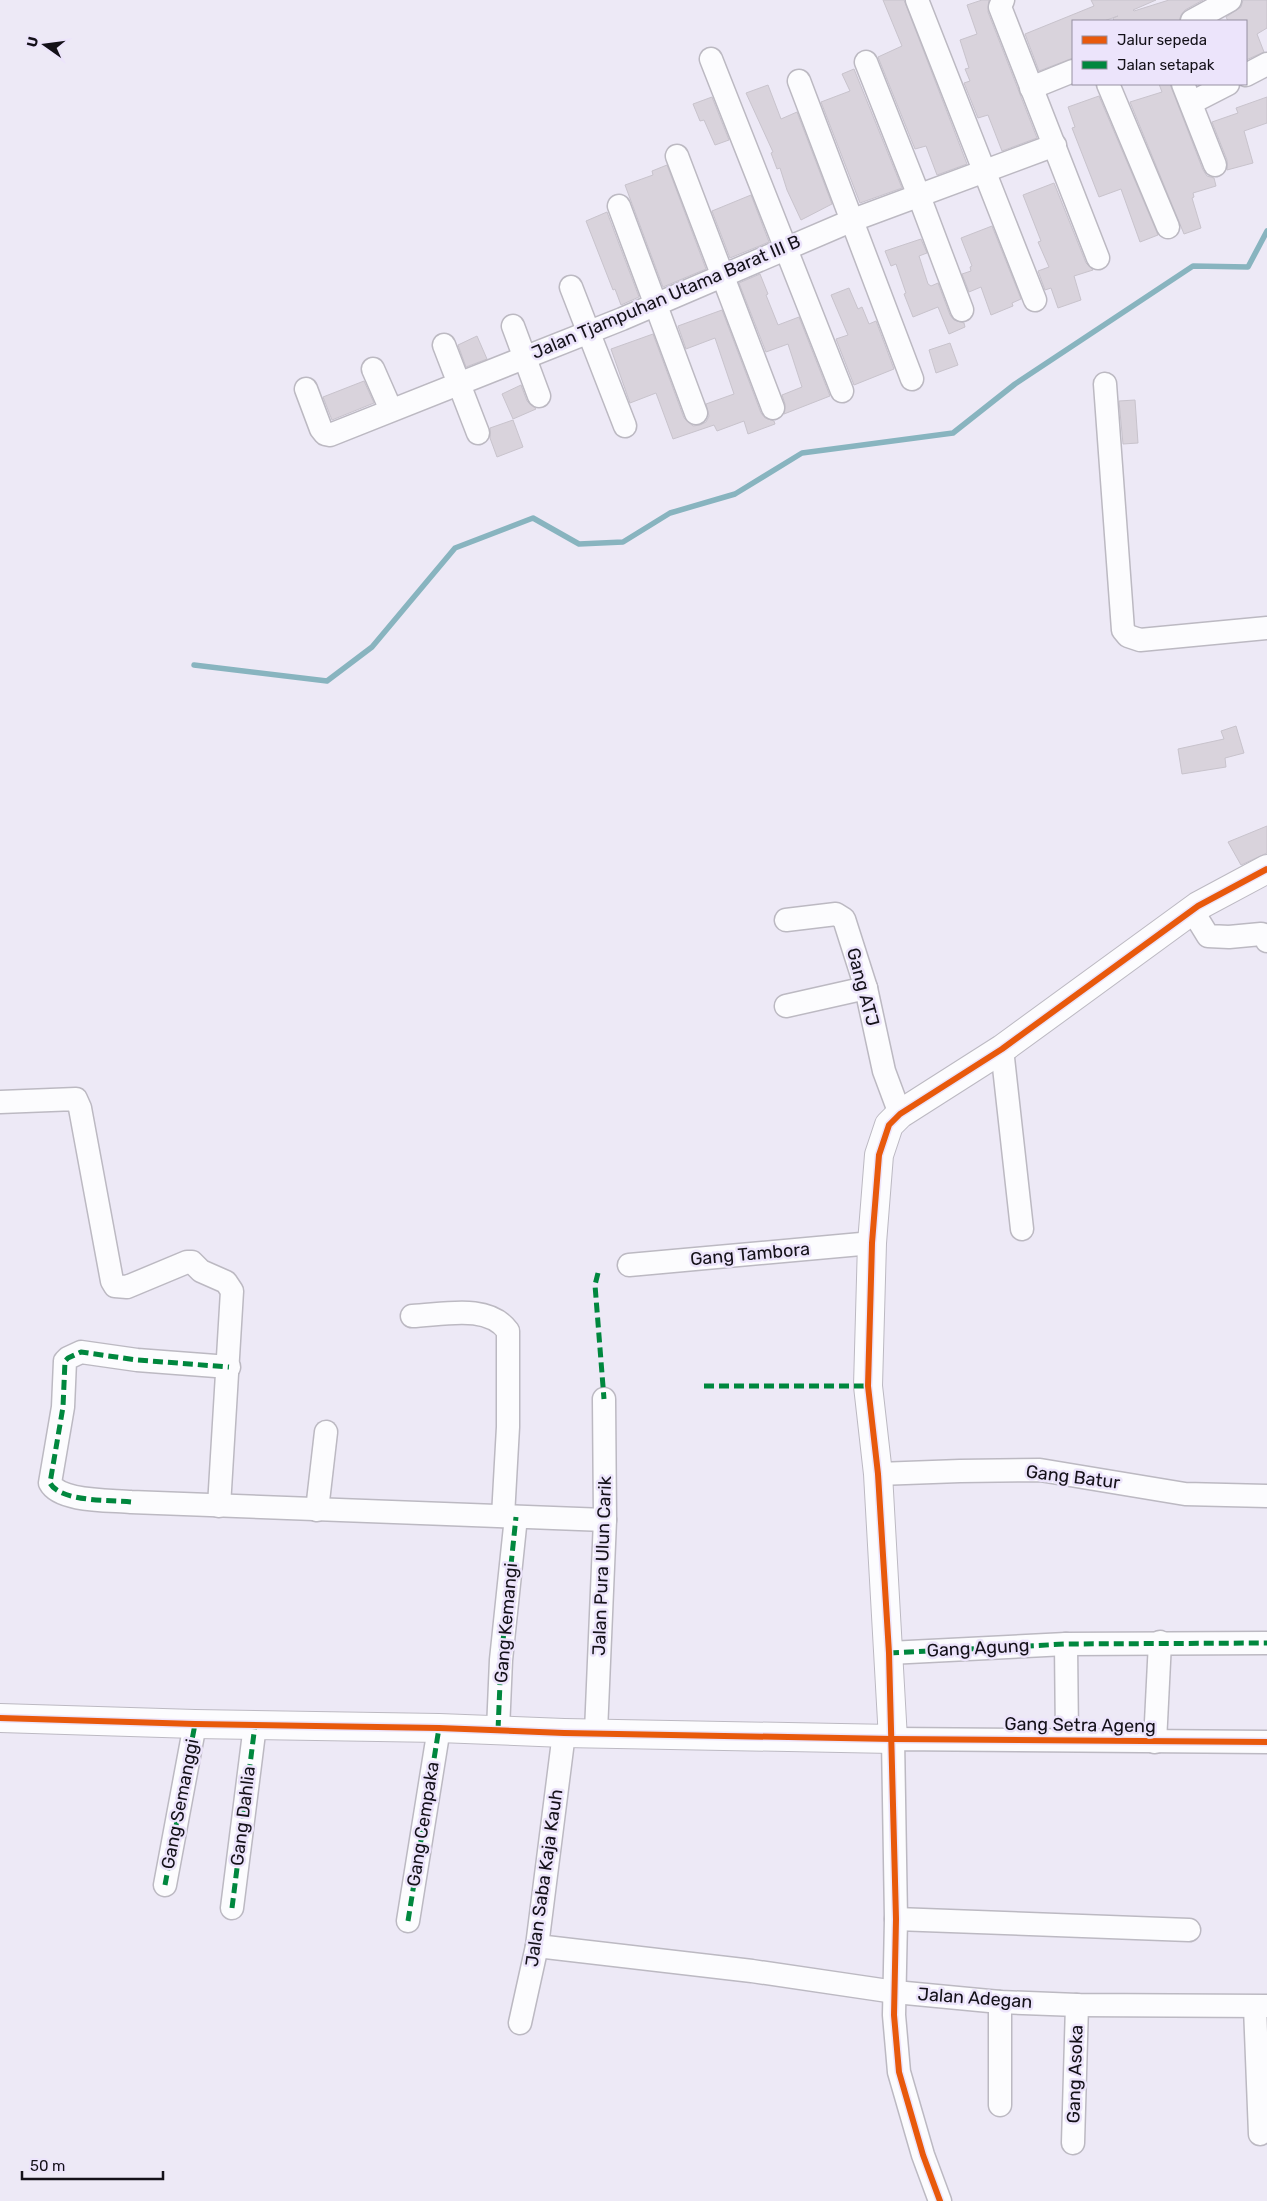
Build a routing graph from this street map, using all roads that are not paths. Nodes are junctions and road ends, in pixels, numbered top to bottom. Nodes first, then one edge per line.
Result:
1 (917, 0) edge
2 (1230, 0) edge
3 (1001, 4) edge
4 (1194, 20) edge
5 (712, 59) dead end
6 (866, 62) dead end
7 (1267, 64) edge
8 (1072, 71) edge
9 (1247, 74) edge
10 (799, 81) dead end
11 (1108, 85) edge
12 (1223, 85) edge
13 (1031, 88) junction
14 (1187, 93) edge
15 (1054, 145) junction
16 (677, 156) dead end
17 (1215, 165) dead end
18 (985, 172) junction
19 (920, 196) junction
20 (619, 206) dead end
21 (853, 220) junction
22 (1168, 227) dead end
23 (786, 247) junction
24 (1098, 258) dead end
25 (723, 274) junction
26 (571, 287) dead end
27 (1035, 300) dead end
28 (654, 305) junction
29 (962, 310) dead end
30 (512, 326) dead end
31 (590, 332) junction
32 (444, 345) dead end
33 (524, 356) junction
34 (373, 369) dead end
35 (912, 379) dead end
36 (458, 382) junction
37 (1105, 384) dead end
38 (306, 390) dead end
39 (842, 391) dead end
40 (539, 396) dead end
41 (773, 408) dead end
42 (391, 410) junction
43 (696, 413) dead end
44 (625, 426) dead end
45 (478, 432) dead end
46 (1267, 628) edge
47 (1267, 869) edge
48 (1192, 910) junction
49 (786, 920) dead end
50 (1267, 941) edge
51 (866, 988) junction
52 (786, 1006) dead end
53 (1002, 1058) junction
54 (0, 1102) edge
55 (900, 1114) junction
56 (1022, 1229) dead end
57 (872, 1242) junction
58 (628, 1265) dead end
59 (412, 1316) dead end
60 (229, 1368) junction
61 (604, 1399) dead end
62 (326, 1432) dead end
63 (878, 1474) junction
64 (1267, 1496) edge
65 (219, 1506) junction
66 (317, 1510) junction
67 (510, 1517) junction
68 (605, 1520) junction
69 (1160, 1642) junction
70 (1267, 1643) edge
71 (1066, 1644) junction
72 (889, 1653) junction
73 (0, 1718) edge
74 (195, 1724) junction
75 (255, 1725) junction
76 (439, 1728) junction
77 (498, 1730) junction
78 (596, 1732) junction
79 (564, 1733) junction
80 (893, 1739) junction
81 (1067, 1739) junction
82 (1155, 1742) junction
83 (1267, 1742) edge
84 (165, 1884) dead end
85 (232, 1908) dead end
86 (896, 1920) junction
87 (408, 1921) dead end
88 (1189, 1930) dead end
89 (536, 1946) junction
90 (895, 1992) junction
91 (1000, 2002) junction
92 (1078, 2005) junction
93 (1261, 2007) edge
94 (520, 2023) dead end
95 (1000, 2105) dead end
96 (1260, 2134) dead end
97 (1073, 2143) dead end
98 (940, 2201) edge

1 - 18 street
2 - 4 street
3 - 13 street
5 - 23 street
6 - 19 street
7 - 9 street
8 - 13 street
10 - 21 street
11 - 22 street
12 - 14 street
13 - 15 street
14 - 17 street
15 - 18 street, Jalan Tjampuhan Utama Barat III B
15 - 24 street
16 - 25 street
18 - 19 street, Jalan Tjampuhan Utama Barat III B
18 - 27 street
19 - 21 street, Jalan Tjampuhan Utama Barat III B
19 - 29 street
20 - 28 street
21 - 23 street, Jalan Tjampuhan Utama Barat III B
21 - 35 street
23 - 25 street, Jalan Tjampuhan Utama Barat III B
23 - 39 street
25 - 28 street, Jalan Tjampuhan Utama Barat III B
25 - 41 street
26 - 31 street
28 - 31 street, Jalan Tjampuhan Utama Barat III B
28 - 43 street
30 - 33 street
31 - 33 street, Jalan Tjampuhan Utama Barat III B
31 - 44 street
32 - 36 street
33 - 36 street, Jalan Tjampuhan Utama Barat III B
33 - 40 street
34 - 42 street
36 - 42 street, Jalan Tjampuhan Utama Barat III B
36 - 45 street
37 - 46 street
38 - 42 street, Jalan Tjampuhan Utama Barat III B
47 - 48 street
48 - 50 street
48 - 53 street
49 - 51 street, Gang ATJ
51 - 52 street
51 - 55 street, Gang ATJ
53 - 55 street
53 - 56 street
54 - 60 street
55 - 57 street
57 - 58 street, Gang Tambora
57 - 63 street
59 - 67 street, Gang Kemangi
60 - 65 street
60 - 65 street
61 - 68 street, Jalan Pura Ulun Carik
62 - 66 street
63 - 64 street, Gang Batur
63 - 72 street
65 - 66 street
66 - 67 street
67 - 68 street
67 - 77 street, Gang Kemangi
68 - 78 street, Jalan Pura Ulun Carik
69 - 70 street, Gang Agung
69 - 71 street, Gang Agung
69 - 82 street
71 - 72 street, Gang Agung
71 - 81 street
72 - 80 street
73 - 74 street
74 - 75 street
74 - 84 street, Gang Semanggi
75 - 76 street
75 - 85 street, Gang Dahlia
76 - 77 street
76 - 87 street, Gang Cempaka
77 - 79 street
78 - 79 street
78 - 80 street
79 - 89 street, Jalan Saba Kaja Kauh
80 - 81 street, Gang Setra Ageng
80 - 86 street
81 - 82 street, Gang Setra Ageng
82 - 83 street, Gang Setra Ageng
86 - 88 street
86 - 90 street
89 - 90 street, Jalan Adegan
89 - 94 street, Jalan Saba Kaja Kauh
90 - 91 street, Jalan Adegan
90 - 98 street
91 - 92 street, Jalan Adegan
91 - 95 street
92 - 93 street, Jalan Adegan
92 - 97 street, Gang Asoka
93 - 96 street

